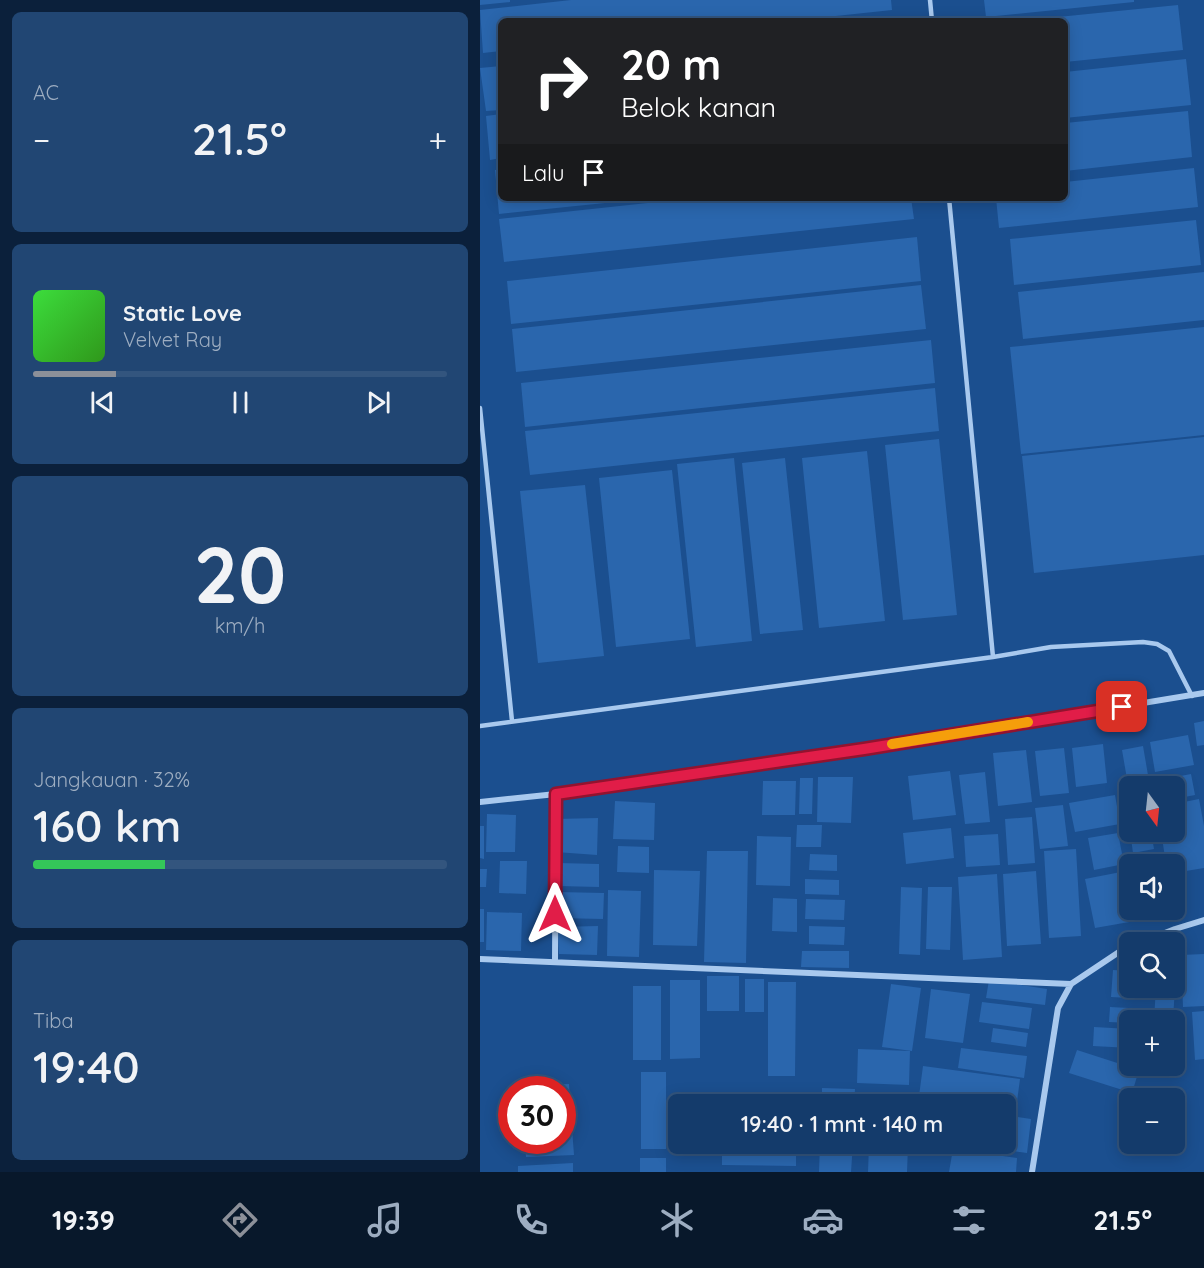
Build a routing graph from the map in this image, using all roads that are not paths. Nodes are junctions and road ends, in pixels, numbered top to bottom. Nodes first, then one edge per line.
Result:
1 (930, 0) edge
2 (932, 18) edge
3 (949, 201) edge
4 (480, 408) edge
5 (993, 657) junction
6 (1204, 693) edge
7 (1192, 696) junction
8 (512, 721) junction
9 (480, 726) edge
10 (556, 794) junction
11 (480, 802) edge
12 (1204, 920) edge
13 (1167, 932) edge
14 (1119, 954) edge
15 (480, 959) edge
16 (555, 962) junction
17 (1071, 984) junction
18 (1032, 1172) edge

1 - 2 lane
3 - 5 lane
4 - 8 lane
5 - 7 lane
5 - 8 lane
6 - 7 street
7 - 10 street
8 - 9 lane
10 - 11 street
10 - 16 street
12 - 13 street
14 - 17 street
15 - 16 street
16 - 17 street
17 - 18 street

